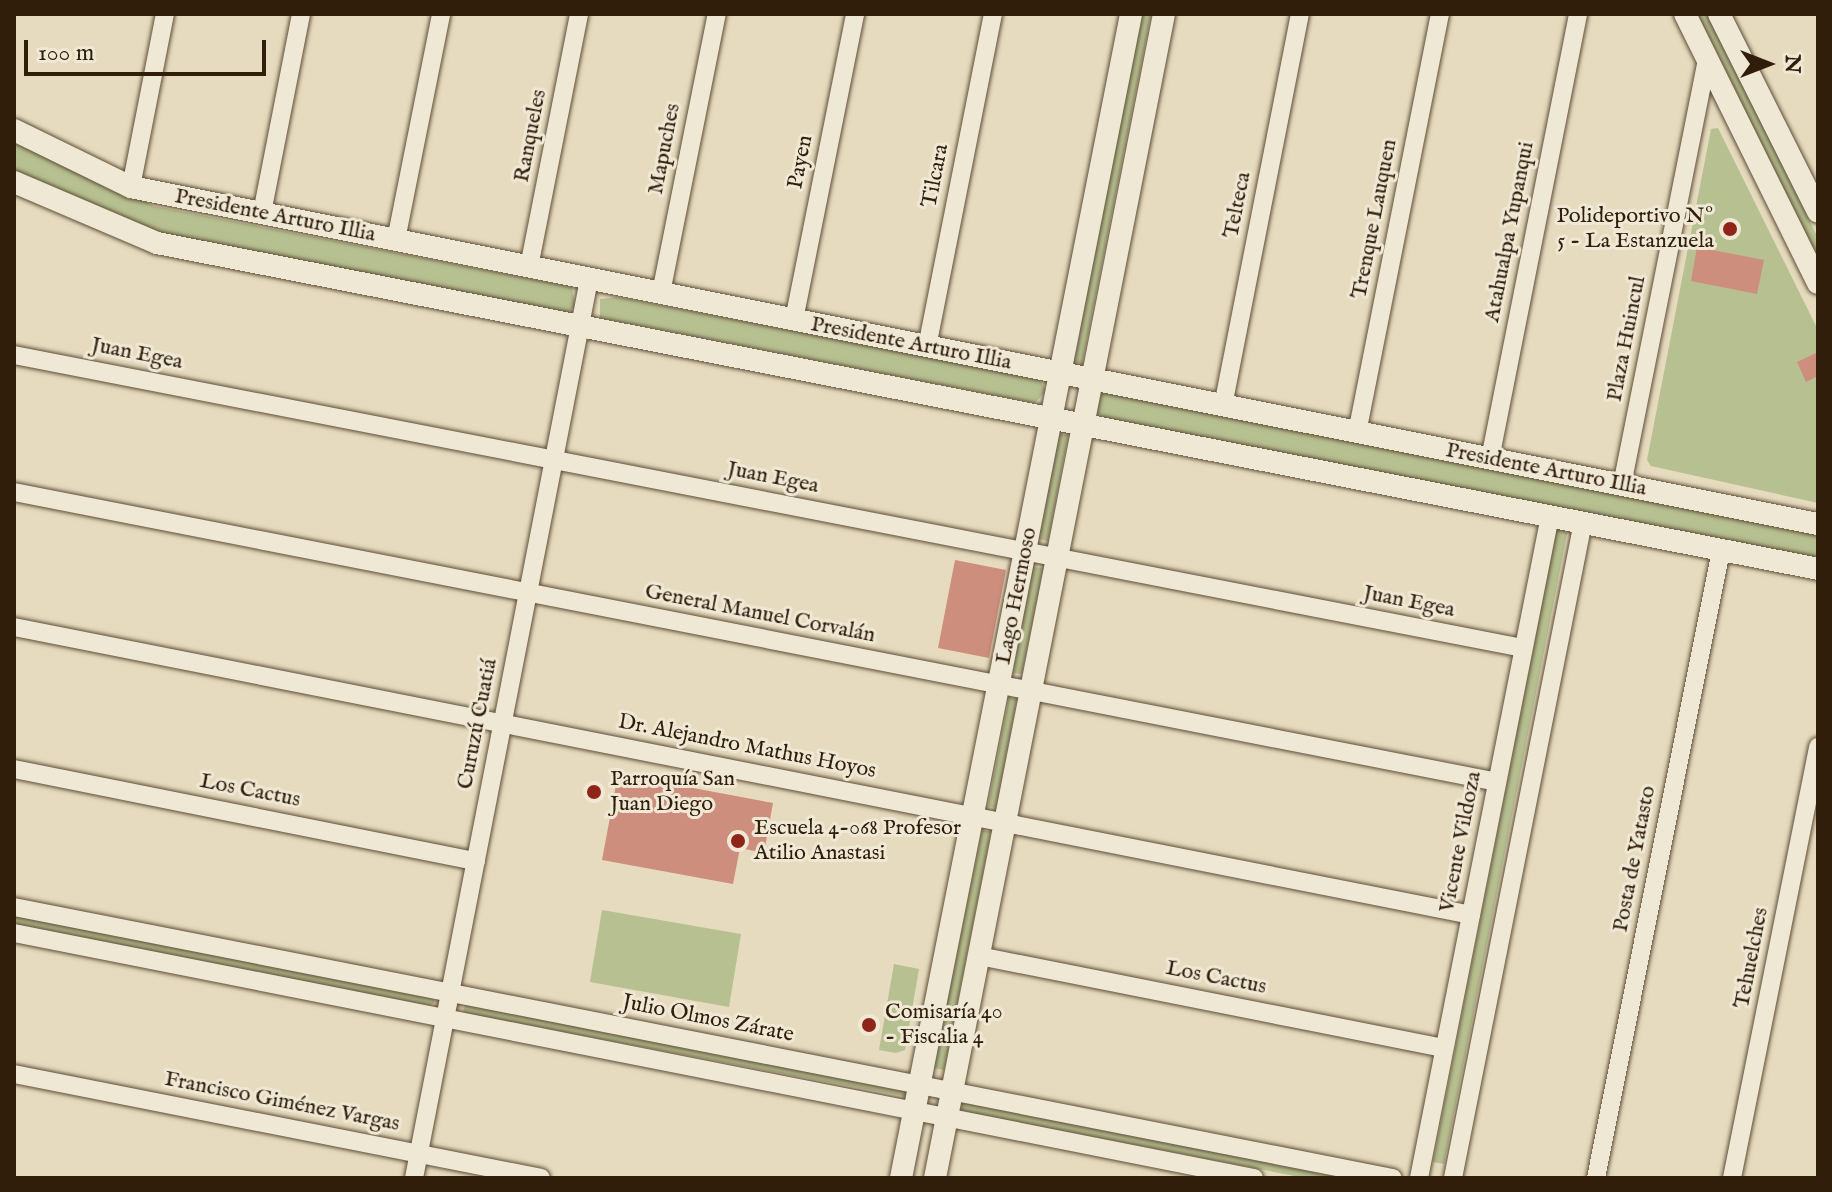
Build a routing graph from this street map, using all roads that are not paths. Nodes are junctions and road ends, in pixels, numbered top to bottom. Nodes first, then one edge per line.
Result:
1 (165, 14) edge
2 (301, 14) edge
3 (441, 14) edge
4 (579, 14) edge
5 (717, 14) edge
6 (855, 14) edge
7 (993, 14) edge
8 (1131, 14) edge
9 (1164, 14) edge
10 (1300, 14) edge
11 (1440, 14) edge
12 (1578, 14) edge
13 (1685, 14) edge
14 (1719, 14) edge
15 (1707, 60) junction
16 (14, 130) edge
17 (14, 182) edge
18 (131, 187) junction
19 (1818, 212) edge
20 (262, 213) junction
21 (396, 240) junction
22 (529, 267) junction
23 (589, 279) junction
24 (1818, 283) edge
25 (661, 293) junction
26 (794, 320) junction
27 (580, 326) junction
28 (927, 347) junction
29 (14, 355) edge
30 (1059, 373) junction
31 (1092, 380) junction
32 (1223, 406) junction
33 (1051, 418) junction
34 (1083, 424) junction
35 (1357, 433) junction
36 (1490, 459) junction
37 (554, 460) junction
38 (1622, 485) junction
39 (14, 492) edge
40 (1550, 516) junction
41 (1583, 522) junction
42 (1818, 524) edge
43 (1721, 550) junction
44 (1025, 552) junction
45 (1057, 558) junction
46 (1818, 569) edge
47 (528, 592) junction
48 (14, 627) edge
49 (1523, 648) junction
50 (999, 685) junction
51 (1031, 691) junction
52 (502, 723) junction
53 (1818, 746) edge
54 (14, 769) edge
55 (1497, 782) junction
56 (974, 816) junction
57 (1005, 823) junction
58 (476, 861) junction
59 (14, 907) edge
60 (1471, 915) junction
61 (14, 933) edge
62 (979, 956) junction
63 (450, 993) junction
64 (445, 1018) junction
65 (1444, 1048) junction
66 (14, 1074) edge
67 (920, 1085) junction
68 (952, 1092) junction
69 (915, 1111) junction
70 (947, 1117) junction
71 (419, 1154) junction
72 (414, 1178) edge
73 (541, 1178) edge
74 (901, 1178) edge
75 (935, 1178) edge
76 (1254, 1178) edge
77 (1393, 1178) edge
78 (1419, 1178) edge
79 (1453, 1178) edge
80 (1596, 1178) edge
81 (1732, 1178) edge

1 - 18 street
2 - 20 street
3 - 21 street
4 - 22 street, Ranqueles
5 - 25 street, Mapuches
6 - 26 street, Payen
7 - 28 street, Tilcara
8 - 30 street, Lago Hermoso
9 - 31 street, Lago Hermoso
10 - 32 street, Telteca
11 - 35 street, Trenque Lauquen
12 - 36 street, Atahualpa Yupanqui
13 - 15 street
14 - 19 street
15 - 24 street
15 - 38 street, Plaza Huincul
16 - 18 street, Presidente Arturo Illia
17 - 27 street, Presidente Arturo Illia
18 - 20 street, Presidente Arturo Illia
20 - 21 street, Presidente Arturo Illia
21 - 22 street, Presidente Arturo Illia
22 - 23 street, Presidente Arturo Illia
23 - 25 street, Presidente Arturo Illia
23 - 27 street, Curuzú Cuatiá
25 - 26 street, Presidente Arturo Illia
26 - 28 street, Presidente Arturo Illia
27 - 33 street, Presidente Arturo Illia
27 - 37 street, Curuzú Cuatiá
28 - 30 street, Presidente Arturo Illia
29 - 37 street, Juan Egea
30 - 31 street, Presidente Arturo Illia
30 - 33 street, Lago Hermoso
31 - 32 street, Presidente Arturo Illia
31 - 34 street, Lago Hermoso
32 - 35 street, Presidente Arturo Illia
33 - 34 street, Presidente Arturo Illia
33 - 44 street, Lago Hermoso
34 - 40 street, Presidente Arturo Illia
34 - 45 street, Lago Hermoso
35 - 36 street, Presidente Arturo Illia
36 - 38 street, Presidente Arturo Illia
37 - 44 street, Juan Egea
37 - 47 street, Curuzú Cuatiá
38 - 42 street, Presidente Arturo Illia
39 - 47 street, General Manuel Corvalán
40 - 41 street, Presidente Arturo Illia
40 - 49 street, Vicente Vildoza
41 - 43 street, Presidente Arturo Illia
41 - 79 street
43 - 46 street, Presidente Arturo Illia
43 - 80 street, Posta de Yatasto
44 - 45 street, Juan Egea
44 - 50 street, Lago Hermoso
45 - 49 street, Juan Egea
45 - 51 street, Lago Hermoso
47 - 50 street, General Manuel Corvalán
47 - 52 street, Curuzú Cuatiá
48 - 52 street, Dr. Alejandro Mathus Hoyos
49 - 55 street, Vicente Vildoza
50 - 51 street, General Manuel Corvalán
50 - 56 street, Lago Hermoso
51 - 55 street, General Manuel Corvalán
51 - 57 street, Lago Hermoso
52 - 56 street, Dr. Alejandro Mathus Hoyos
52 - 58 street, Curuzú Cuatiá
53 - 81 street, Tehuelches
54 - 58 street, Los Cactus
55 - 60 street, Vicente Vildoza
56 - 57 street, Dr. Alejandro Mathus Hoyos
56 - 67 street, Lago Hermoso
57 - 60 street, Dr. Alejandro Mathus Hoyos
57 - 62 street, Lago Hermoso
58 - 63 street, Curuzú Cuatiá
59 - 63 street, Julio Olmos Zárate
60 - 65 street, Vicente Vildoza
61 - 64 street
62 - 65 street, Los Cactus
62 - 68 street, Lago Hermoso
63 - 64 street, Curuzú Cuatiá
63 - 67 street, Julio Olmos Zárate
64 - 69 street
64 - 71 street, Curuzú Cuatiá
65 - 78 street, Vicente Vildoza
66 - 71 street, Francisco Giménez Vargas
67 - 68 street, Julio Olmos Zárate
67 - 69 street, Lago Hermoso
68 - 70 street, Lago Hermoso
68 - 77 street, Julio Olmos Zárate
69 - 70 street
69 - 74 street, Lago Hermoso
70 - 75 street, Lago Hermoso
70 - 76 street
71 - 72 street, Curuzú Cuatiá
71 - 73 street, Francisco Giménez Vargas

